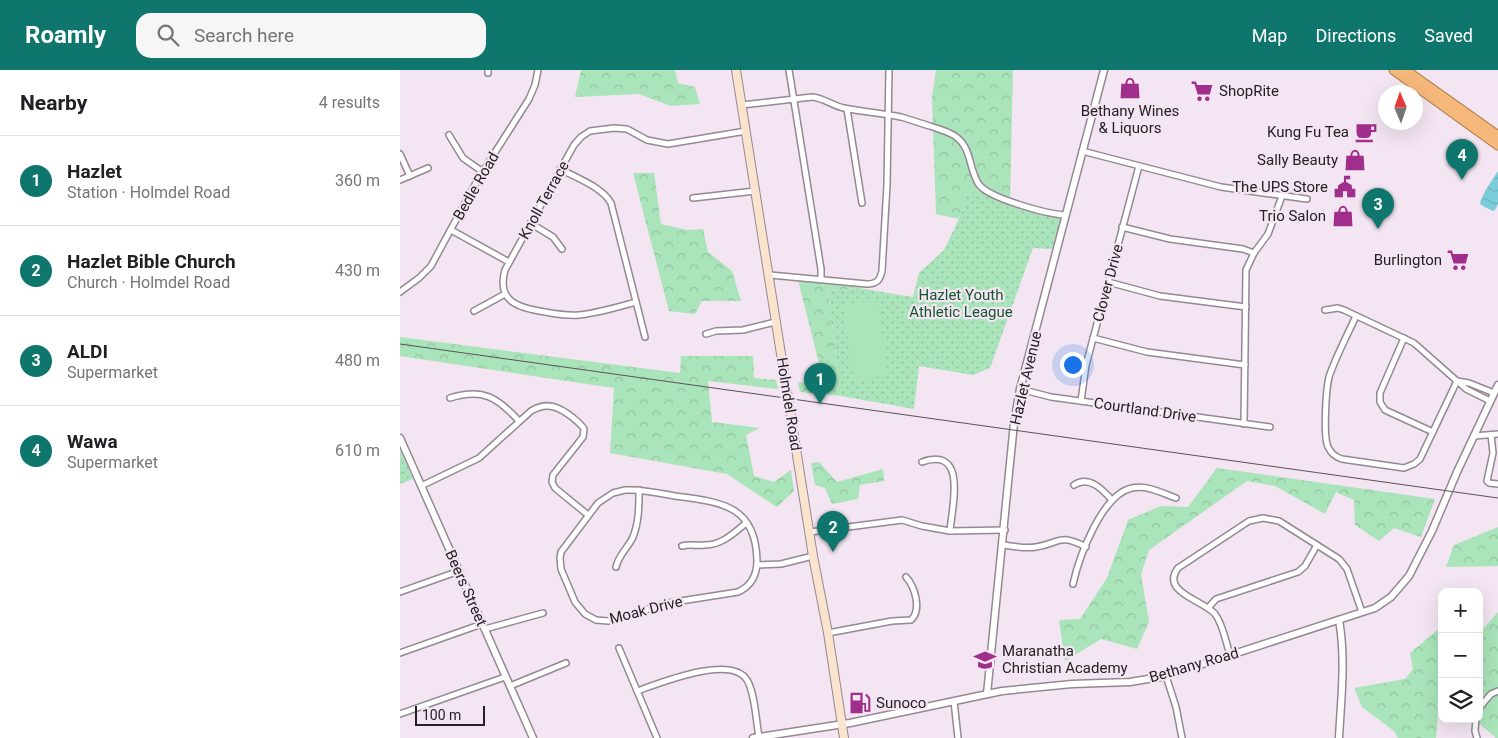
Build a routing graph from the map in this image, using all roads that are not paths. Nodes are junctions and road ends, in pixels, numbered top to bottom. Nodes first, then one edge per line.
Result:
1 (538, 70) edge
2 (736, 70) edge
3 (789, 70) edge
4 (888, 70) edge
5 (1104, 70) edge
6 (1394, 70) edge
7 (1405, 70) edge
8 (793, 98) junction
9 (742, 105) junction
10 (847, 109) junction
11 (888, 115) junction
12 (1473, 117) junction
13 (1498, 126) edge
14 (746, 131) junction
15 (449, 135) dead end
16 (1498, 136) edge
17 (1498, 144) edge
18 (1082, 151) junction
19 (400, 154) edge
20 (1139, 166) junction
21 (428, 168) dead end
22 (560, 169) junction
23 (483, 172) junction
24 (410, 176) junction
25 (400, 180) edge
26 (755, 191) junction
27 (1282, 196) junction
28 (693, 198) dead end
29 (1307, 199) dead end
30 (862, 203) dead end
31 (1065, 215) junction
32 (530, 223) junction
33 (1122, 227) junction
34 (451, 230) junction
35 (562, 249) dead end
36 (1254, 253) junction
37 (509, 262) junction
38 (770, 274) junction
39 (821, 279) junction
40 (1108, 282) junction
41 (400, 292) edge
42 (505, 294) junction
43 (636, 302) junction
44 (1246, 307) junction
45 (1325, 310) dead end
46 (474, 311) dead end
47 (1356, 316) junction
48 (776, 322) junction
49 (706, 334) dead end
50 (645, 337) dead end
51 (1093, 338) junction
52 (1404, 338) junction
53 (1245, 366) junction
54 (1457, 381) junction
55 (1498, 385) edge
56 (1020, 389) junction
57 (1494, 393) junction
58 (450, 398) dead end
59 (1082, 401) junction
60 (1490, 401) junction
61 (519, 421) junction
62 (1244, 424) junction
63 (1270, 428) dead end
64 (1433, 432) junction
65 (1498, 434) edge
66 (1491, 435) junction
67 (1474, 436) junction
68 (400, 438) edge
69 (922, 462) dead end
70 (1498, 484) edge
71 (1074, 485) dead end
72 (421, 486) junction
73 (639, 490) junction
74 (1176, 498) dead end
75 (1112, 500) junction
76 (588, 515) junction
77 (746, 523) junction
78 (1005, 530) junction
79 (950, 531) junction
80 (810, 532) junction
81 (1003, 545) junction
82 (1317, 545) junction
83 (682, 546) dead end
84 (1086, 547) junction
85 (813, 556) junction
86 (757, 565) junction
87 (616, 567) dead end
88 (459, 571) junction
89 (906, 577) dead end
90 (1073, 584) dead end
91 (400, 592) edge
92 (1208, 608) junction
93 (1362, 612) junction
94 (543, 613) dead end
95 (1338, 620) junction
96 (483, 626) junction
97 (828, 633) junction
98 (619, 648) dead end
99 (400, 653) edge
100 (1230, 655) junction
101 (566, 663) dead end
102 (1166, 676) junction
103 (506, 677) junction
104 (510, 686) junction
105 (637, 691) junction
106 (1498, 691) edge
107 (987, 694) junction
108 (954, 701) junction
109 (1483, 703) edge
110 (400, 714) edge
111 (1476, 723) edge
112 (842, 724) junction
113 (533, 738) edge
114 (658, 738) edge
115 (756, 738) edge
116 (844, 738) edge
117 (958, 738) edge
118 (1182, 738) edge
119 (1339, 738) edge
120 (1477, 738) edge

1 - 23 street, Bedle Road
2 - 9 main road, Holmdel Road
3 - 8 street
4 - 11 street
5 - 18 street, Hazlet Avenue
6 - 17 highway
7 - 12 highway
8 - 9 street
8 - 10 street
8 - 39 street
9 - 14 main road, Holmdel Road
10 - 11 street
10 - 30 street
11 - 31 street
11 - 39 street
12 - 13 highway
12 - 16 highway
14 - 22 street, Knoll Terrace
14 - 26 main road, Holmdel Road
15 - 23 street
18 - 20 street
18 - 31 street, Hazlet Avenue
19 - 24 street
20 - 27 street
20 - 33 street, Clover Drive
21 - 24 street
22 - 32 street, Knoll Terrace
22 - 43 street
23 - 34 street, Bedle Road
24 - 25 street
26 - 28 street
26 - 38 main road, Holmdel Road
27 - 29 street
27 - 36 street
31 - 56 street, Hazlet Avenue
32 - 35 street
32 - 37 street, Knoll Terrace
33 - 36 street
33 - 40 street, Clover Drive
34 - 37 street
34 - 41 street, Bedle Road
36 - 44 street
37 - 42 street, Knoll Terrace
38 - 39 street
38 - 48 main road, Holmdel Road
40 - 44 street
40 - 51 street, Clover Drive
42 - 43 street
42 - 46 street
43 - 50 street
44 - 53 street
45 - 47 street
47 - 52 street
47 - 64 street
48 - 49 street
48 - 80 main road, Holmdel Road
51 - 53 street
51 - 59 street, Clover Drive
52 - 54 street
52 - 64 street
53 - 62 street
54 - 57 street
54 - 60 street
54 - 64 street
55 - 57 street, Bethany Road
56 - 59 street, Courtland Drive
56 - 78 street, Hazlet Avenue
57 - 60 street, Bethany Road
58 - 61 street
59 - 62 street, Courtland Drive
60 - 67 street, Bethany Road
61 - 72 street
61 - 76 street
62 - 63 street, Courtland Drive
65 - 66 street
66 - 67 street
66 - 70 street
67 - 93 street, Bethany Road
68 - 72 street, Beers Street
69 - 79 street
71 - 75 street
72 - 88 street, Beers Street
73 - 76 street, Moak Drive
73 - 77 street, Moak Drive
73 - 87 street
74 - 75 street
75 - 84 street
76 - 86 street, Moak Drive
77 - 83 street
77 - 86 street, Moak Drive
78 - 79 street
78 - 81 street, Hazlet Avenue
79 - 80 street
80 - 85 main road, Holmdel Road
81 - 84 street
81 - 107 street, Hazlet Avenue
82 - 92 street
82 - 92 street
82 - 93 street
84 - 90 street
85 - 86 street
85 - 97 main road, Holmdel Road
88 - 91 street
88 - 96 street, Beers Street
89 - 97 street
92 - 100 street
93 - 95 street, Bethany Road
94 - 96 street
95 - 100 street, Bethany Road
95 - 119 street
96 - 99 street
96 - 103 street, Beers Street
97 - 112 main road, Holmdel Road
98 - 105 street
100 - 102 street, Bethany Road
101 - 104 street
102 - 107 street, Bethany Road
102 - 118 street
103 - 104 street, Beers Street
103 - 110 street
104 - 113 street, Beers Street
105 - 114 street
105 - 115 street
106 - 109 street
107 - 108 street, Bethany Road
108 - 112 street, Bethany Road
108 - 117 street
111 - 120 street
112 - 115 street, Bethany Road
112 - 116 main road, Holmdel Road

